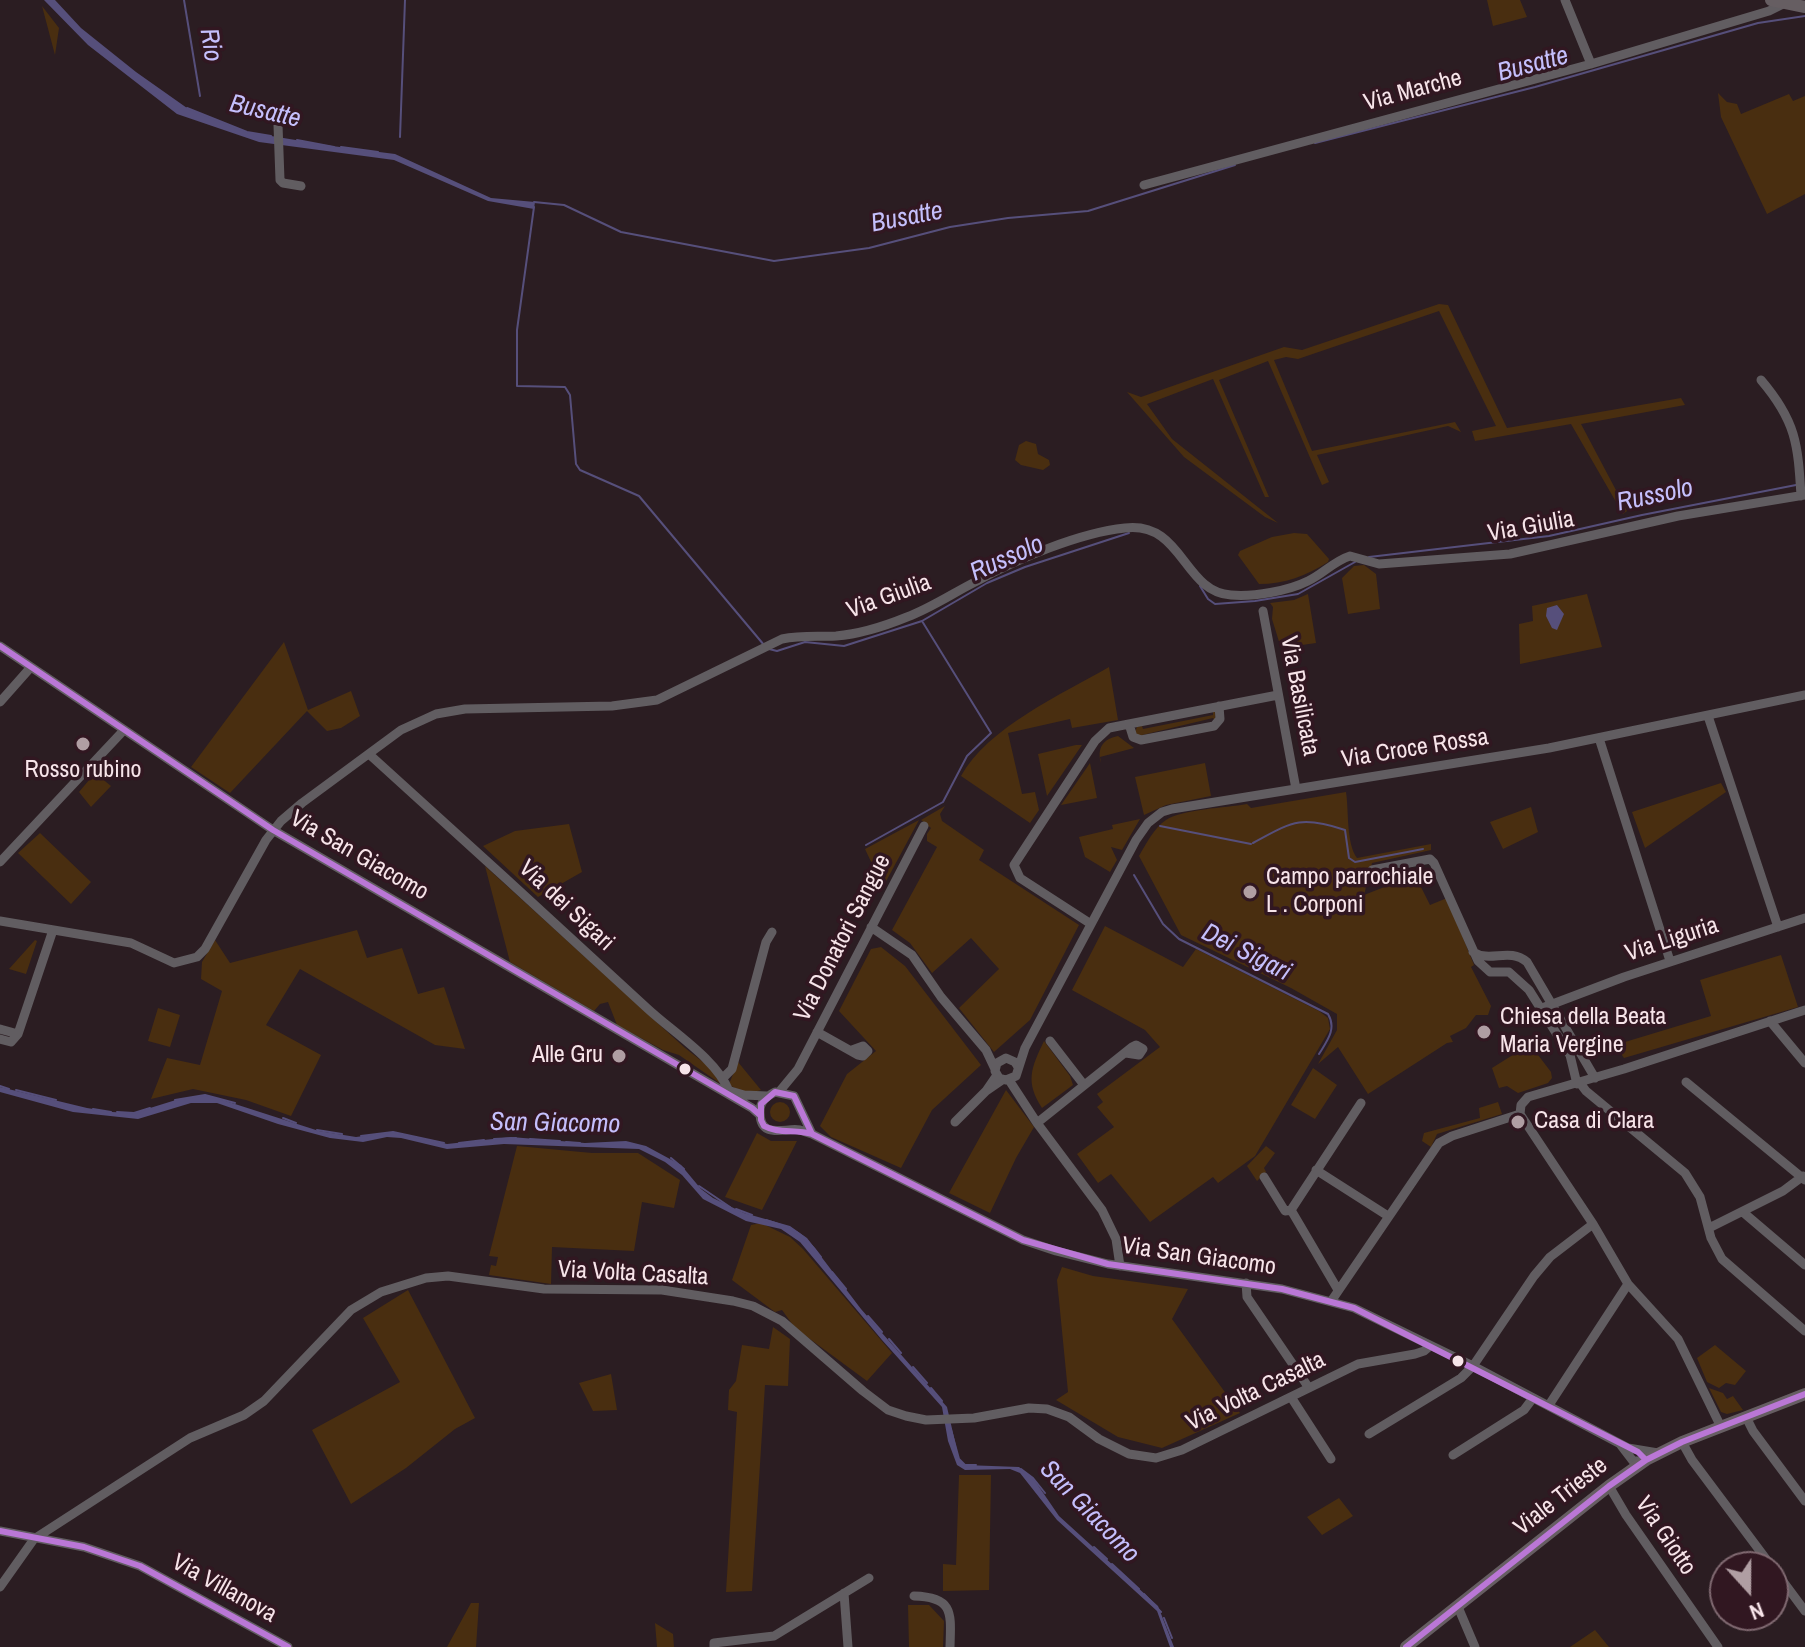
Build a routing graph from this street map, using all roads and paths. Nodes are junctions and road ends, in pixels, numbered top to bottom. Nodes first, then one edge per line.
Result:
1 (1565, 0) edge
2 (1777, 2) edge
3 (1805, 7) edge
4 (1591, 64) junction
5 (278, 128) dead end
6 (1144, 185) dead end
7 (301, 186) dead end
8 (1761, 380) dead end
9 (1802, 489) edge
10 (1263, 611) dead end
11 (0, 646) edge
12 (31, 667) junction
13 (1278, 695) junction
14 (1805, 695) edge
15 (0, 702) edge
16 (1219, 706) junction
17 (1708, 716) junction
18 (1129, 724) junction
19 (124, 730) junction
20 (1599, 738) junction
21 (370, 755) junction
22 (1296, 789) junction
23 (924, 826) dead end
24 (273, 830) junction
25 (0, 862) edge
26 (1372, 870) dead end
27 (1805, 918) edge
28 (1, 922) edge
29 (1091, 924) junction
30 (871, 927) junction
31 (1778, 927) junction
32 (53, 930) junction
33 (772, 932) dead end
34 (1473, 951) junction
35 (1512, 954) junction
36 (1670, 961) junction
37 (1509, 972) junction
38 (1552, 1002) junction
39 (1542, 1008) junction
40 (1805, 1010) edge
41 (1770, 1021) junction
42 (0, 1029) edge
43 (817, 1032) junction
44 (18, 1034) junction
45 (0, 1039) edge
46 (1050, 1041) dead end
47 (1025, 1048) junction
48 (852, 1050) dead end
49 (986, 1050) junction
50 (1126, 1053) dead end
51 (1006, 1058) junction
52 (1805, 1063) edge
53 (798, 1069) junction
54 (1006, 1074) junction
55 (723, 1078) junction
56 (1595, 1078) junction
57 (1686, 1082) dead end
58 (1579, 1083) junction
59 (708, 1084) junction
60 (1084, 1085) junction
61 (729, 1091) junction
62 (779, 1092) junction
63 (768, 1096) junction
64 (796, 1098) junction
65 (1361, 1103) dead end
66 (801, 1113) junction
67 (1520, 1114) junction
68 (760, 1115) junction
69 (955, 1122) dead end
70 (1037, 1123) junction
71 (789, 1130) junction
72 (812, 1134) junction
73 (1316, 1170) junction
74 (1264, 1177) dead end
75 (1804, 1177) edge
76 (1291, 1210) junction
77 (1744, 1213) junction
78 (1388, 1216) junction
79 (1593, 1224) junction
80 (1709, 1228) junction
81 (1805, 1265) edge
82 (1120, 1266) junction
83 (1246, 1283) junction
84 (1628, 1284) junction
85 (1338, 1290) junction
86 (1332, 1300) junction
87 (1805, 1331) edge
88 (1430, 1346) junction
89 (1473, 1366) junction
90 (1309, 1388) junction
91 (1805, 1394) edge
92 (1291, 1397) junction
93 (1533, 1398) junction
94 (1549, 1405) junction
95 (1746, 1417) junction
96 (1721, 1427) junction
97 (1369, 1434) dead end
98 (1682, 1442) junction
99 (1620, 1444) junction
100 (1453, 1455) dead end
101 (1642, 1456) junction
102 (1629, 1458) junction
103 (1331, 1459) dead end
104 (1621, 1477) junction
105 (1609, 1486) junction
106 (1805, 1501) edge
107 (0, 1531) edge
108 (34, 1539) junction
109 (1760, 1551) edge
110 (869, 1578) dead end
111 (0, 1587) edge
112 (1789, 1590) edge
113 (844, 1593) junction
114 (914, 1596) dead end
115 (1458, 1607) junction
116 (1805, 1611) edge
117 (774, 1636) junction
118 (288, 1647) edge
119 (714, 1647) edge
120 (775, 1647) edge
121 (848, 1647) edge
122 (950, 1647) edge
123 (1406, 1647) edge
124 (1475, 1647) edge
125 (1718, 1647) edge

1 - 4 street
2 - 3 main road
2 - 4 street, Via Marche
4 - 6 street, Via Marche
5 - 7 street
8 - 9 street, Via Giulia
9 - 21 street, Via Giulia
10 - 13 street, Via Basilicata
11 - 12 street, Via San Giacomo
12 - 15 street
12 - 19 street, Via San Giacomo
13 - 16 street
13 - 22 street, Via Basilicata
14 - 17 street, Via Croce Rossa
16 - 18 street
16 - 18 street
17 - 20 street, Via Croce Rossa
17 - 31 street
18 - 29 street
19 - 24 street, Via San Giacomo
19 - 25 street
20 - 22 street, Via Croce Rossa
20 - 36 street
21 - 24 street, Via Giulia
21 - 55 street, Via dei Sigari
22 - 29 street, Via Croce Rossa
23 - 30 street, Via Donatori Sangue
24 - 32 street, Via Giulia
24 - 59 street, Via San Giacomo
26 - 34 street
27 - 31 street, Via Liguria
28 - 32 street, Via Giulia
29 - 47 street, Via Croce Rossa
30 - 43 street, Via Donatori Sangue
30 - 49 street
31 - 36 street, Via Liguria
32 - 44 street
33 - 55 street
34 - 35 street
34 - 37 street
35 - 37 street
35 - 38 street
36 - 38 street, Via Liguria
37 - 39 street
38 - 39 street, Via Liguria
38 - 56 street
39 - 58 street
40 - 41 street
41 - 52 street
41 - 56 street
42 - 44 street
43 - 48 street
43 - 53 street, Via Donatori Sangue
44 - 45 street
46 - 60 street
47 - 51 street, Via Croce Rossa
47 - 54 street, Via Croce Rossa
49 - 51 street
49 - 54 street
50 - 60 street
51 - 54 street
51 - 54 street, Via Croce Rossa
53 - 62 street, Via Donatori Sangue
53 - 64 street, Via Donatori Sangue
54 - 69 street
54 - 70 street
55 - 61 street, Via dei Sigari
56 - 58 street
57 - 75 street
58 - 67 street
58 - 80 street
59 - 61 street, Via San Giacomo
59 - 68 street, Via San Giacomo
60 - 70 street
61 - 63 street, Via San Giacomo
62 - 63 street
62 - 64 street
63 - 68 street
64 - 66 street
65 - 73 street
66 - 71 street
66 - 72 street
67 - 78 street
67 - 79 street
68 - 71 street
70 - 82 street
71 - 72 street, Via San Giacomo
72 - 82 street, Via San Giacomo
73 - 76 street
73 - 78 street
74 - 76 street
75 - 77 street
76 - 85 street
77 - 80 street
77 - 81 street
78 - 85 street
79 - 84 street
79 - 89 street
80 - 87 street
82 - 83 street, Via San Giacomo
83 - 86 street, Via San Giacomo
83 - 90 street
84 - 94 street
84 - 96 street
85 - 86 street
86 - 88 street, Via San Giacomo
88 - 89 street, Via San Giacomo
88 - 90 street, Via Volta Casalta
89 - 93 street, Via San Giacomo
89 - 97 street
90 - 92 street, Via Volta Casalta
91 - 95 main road, Viale Trieste
92 - 103 street
92 - 108 street, Via Volta Casalta
93 - 94 street, Via San Giacomo
93 - 100 street
94 - 99 street, Via San Giacomo
95 - 96 main road, Viale Trieste
95 - 106 street
96 - 98 main road, Viale Trieste
98 - 101 main road, Viale Trieste
98 - 109 street
99 - 101 street, Via San Giacomo
99 - 102 street, Via San Giacomo
101 - 102 street
101 - 104 main road, Viale Trieste
102 - 104 street
104 - 105 main road, Viale Trieste
105 - 115 main road, Viale Trieste
105 - 125 street, Via Giotto
107 - 108 street, Via Villanova
108 - 111 street
108 - 118 street, Via Villanova
110 - 113 street
112 - 116 street
113 - 117 street
113 - 121 street
114 - 122 street
115 - 123 main road, Viale Trieste
115 - 124 street
117 - 119 street
117 - 120 street

